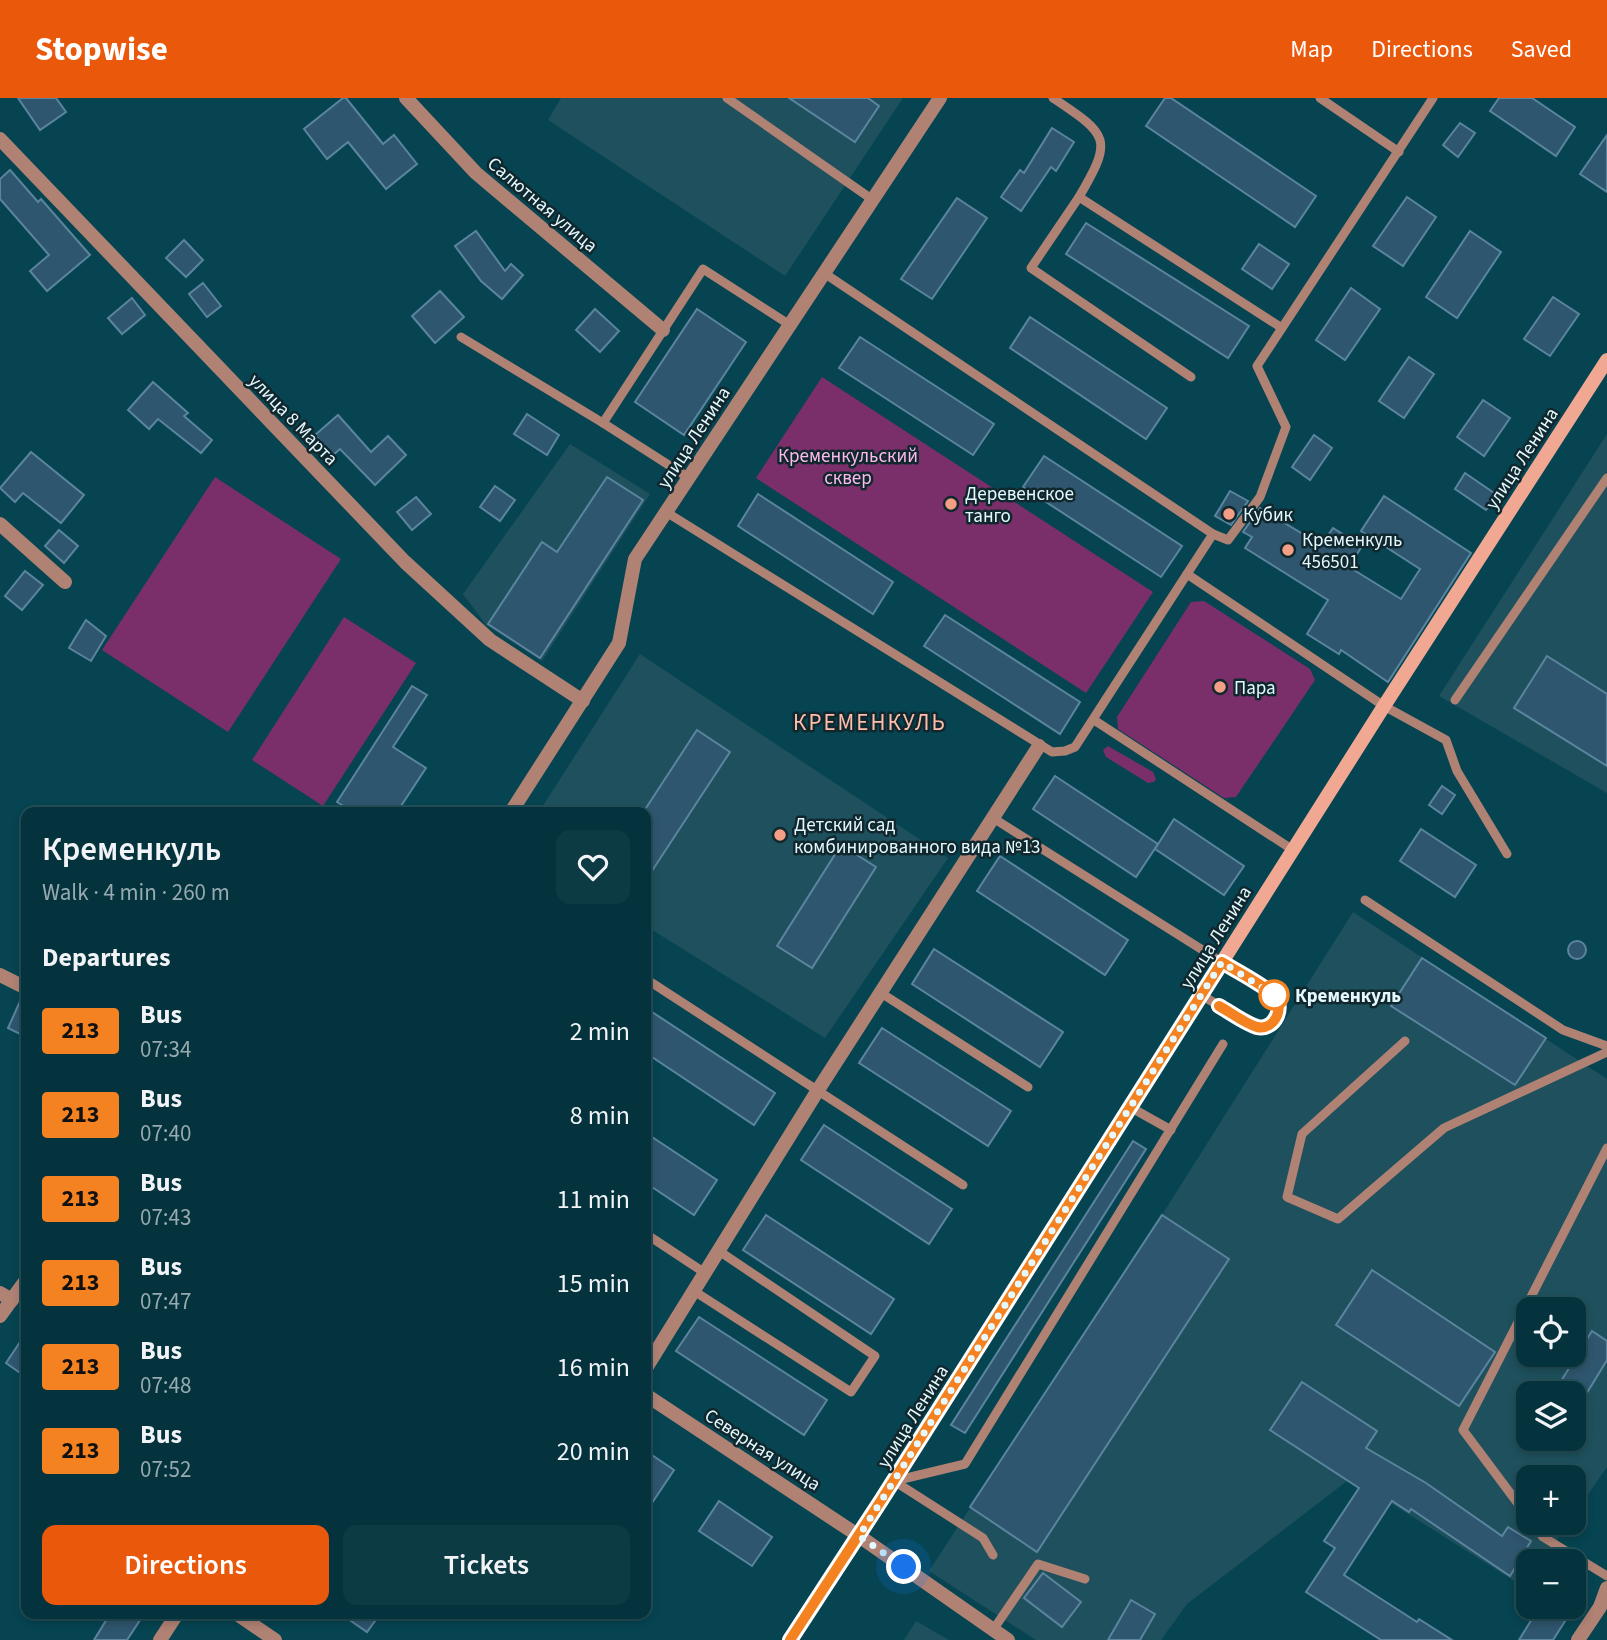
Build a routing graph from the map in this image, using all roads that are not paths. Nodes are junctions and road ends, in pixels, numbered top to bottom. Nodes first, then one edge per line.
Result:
1 (406, 98) edge
2 (727, 98) edge
3 (940, 98) edge
4 (1053, 98) edge
5 (1320, 98) edge
6 (1433, 98) edge
7 (0, 139) edge
8 (1398, 152) junction
9 (1079, 197) junction
10 (873, 200) junction
11 (824, 273) junction
12 (790, 325) junction
13 (1282, 328) junction
14 (663, 330) junction
15 (461, 337) dead end
16 (1607, 359) edge
17 (1191, 377) dead end
18 (603, 423) junction
19 (689, 478) junction
20 (1607, 478) edge
21 (666, 512) junction
22 (0, 524) edge
23 (1213, 534) junction
24 (1187, 573) junction
25 (65, 582) dead end
26 (1455, 700) dead end
27 (583, 701) junction
28 (1384, 706) junction
29 (1094, 720) junction
30 (1039, 746) junction
31 (514, 807) edge
32 (993, 818) junction
33 (1293, 850) junction
34 (1507, 854) dead end
35 (1365, 900) dead end
36 (1222, 962) junction
37 (0, 975) edge
38 (651, 982) edge
39 (21, 986) edge
40 (881, 993) junction
41 (1201, 995) junction
42 (1405, 1041) dead end
43 (1223, 1044) dead end
44 (1607, 1045) edge
45 (1607, 1052) edge
46 (1028, 1087) dead end
47 (818, 1090) junction
48 (1130, 1107) junction
49 (1171, 1130) junction
50 (1607, 1148) edge
51 (963, 1185) dead end
52 (651, 1237) edge
53 (719, 1251) junction
54 (705, 1273) junction
55 (21, 1284) edge
56 (694, 1291) junction
57 (6, 1296) edge
58 (0, 1316) edge
59 (651, 1360) edge
60 (651, 1398) edge
61 (894, 1480) junction
62 (1516, 1501) edge
63 (1541, 1535) edge
64 (859, 1536) junction
65 (993, 1555) dead end
66 (1607, 1576) edge
67 (1085, 1579) dead end
68 (1607, 1588) edge
69 (174, 1619) edge
70 (244, 1619) edge
71 (993, 1630) junction
72 (160, 1640) edge
73 (275, 1640) edge
74 (790, 1640) edge
75 (1008, 1640) edge
76 (1577, 1640) edge

1 - 14 street, Салютная улица
2 - 10 lane
3 - 10 street, улица Ленина
4 - 9 lane
5 - 8 lane
6 - 8 lane
7 - 27 street, улица 8 Марта
8 - 13 lane
9 - 13 lane
9 - 17 lane
10 - 11 street, улица Ленина
11 - 12 street, улица Ленина
11 - 23 lane
12 - 14 lane
12 - 19 street, улица Ленина
13 - 23 lane
14 - 18 lane
15 - 18 lane
16 - 28 street, улица Ленина
18 - 19 lane
19 - 21 street, улица Ленина
20 - 26 lane
21 - 27 street, улица Ленина
21 - 30 lane
22 - 25 street
23 - 24 lane
24 - 28 lane
24 - 29 lane
27 - 31 street, улица Ленина
28 - 33 street, улица Ленина
28 - 34 lane
29 - 30 lane
29 - 33 lane
30 - 32 street
32 - 36 lane
32 - 40 street
33 - 36 street, улица Ленина
35 - 44 lane
36 - 41 street, улица Ленина
36 - 41 lane
37 - 39 street
38 - 47 lane
40 - 46 lane
40 - 47 street
41 - 48 street, улица Ленина
42 - 45 lane
43 - 49 lane
47 - 51 lane
47 - 53 street
48 - 49 lane
48 - 61 street, улица Ленина
49 - 61 lane
50 - 62 lane
52 - 54 lane
53 - 54 street
53 - 56 lane
54 - 56 street
55 - 57 street
56 - 59 street
57 - 58 street
60 - 64 street, Северная улица
61 - 64 street, улица Ленина
61 - 65 lane
63 - 66 lane
64 - 71 street, Северная улица
64 - 74 street, улица Ленина
67 - 71 lane
68 - 76 street
69 - 72 street
70 - 73 street
71 - 75 street, Северная улица

